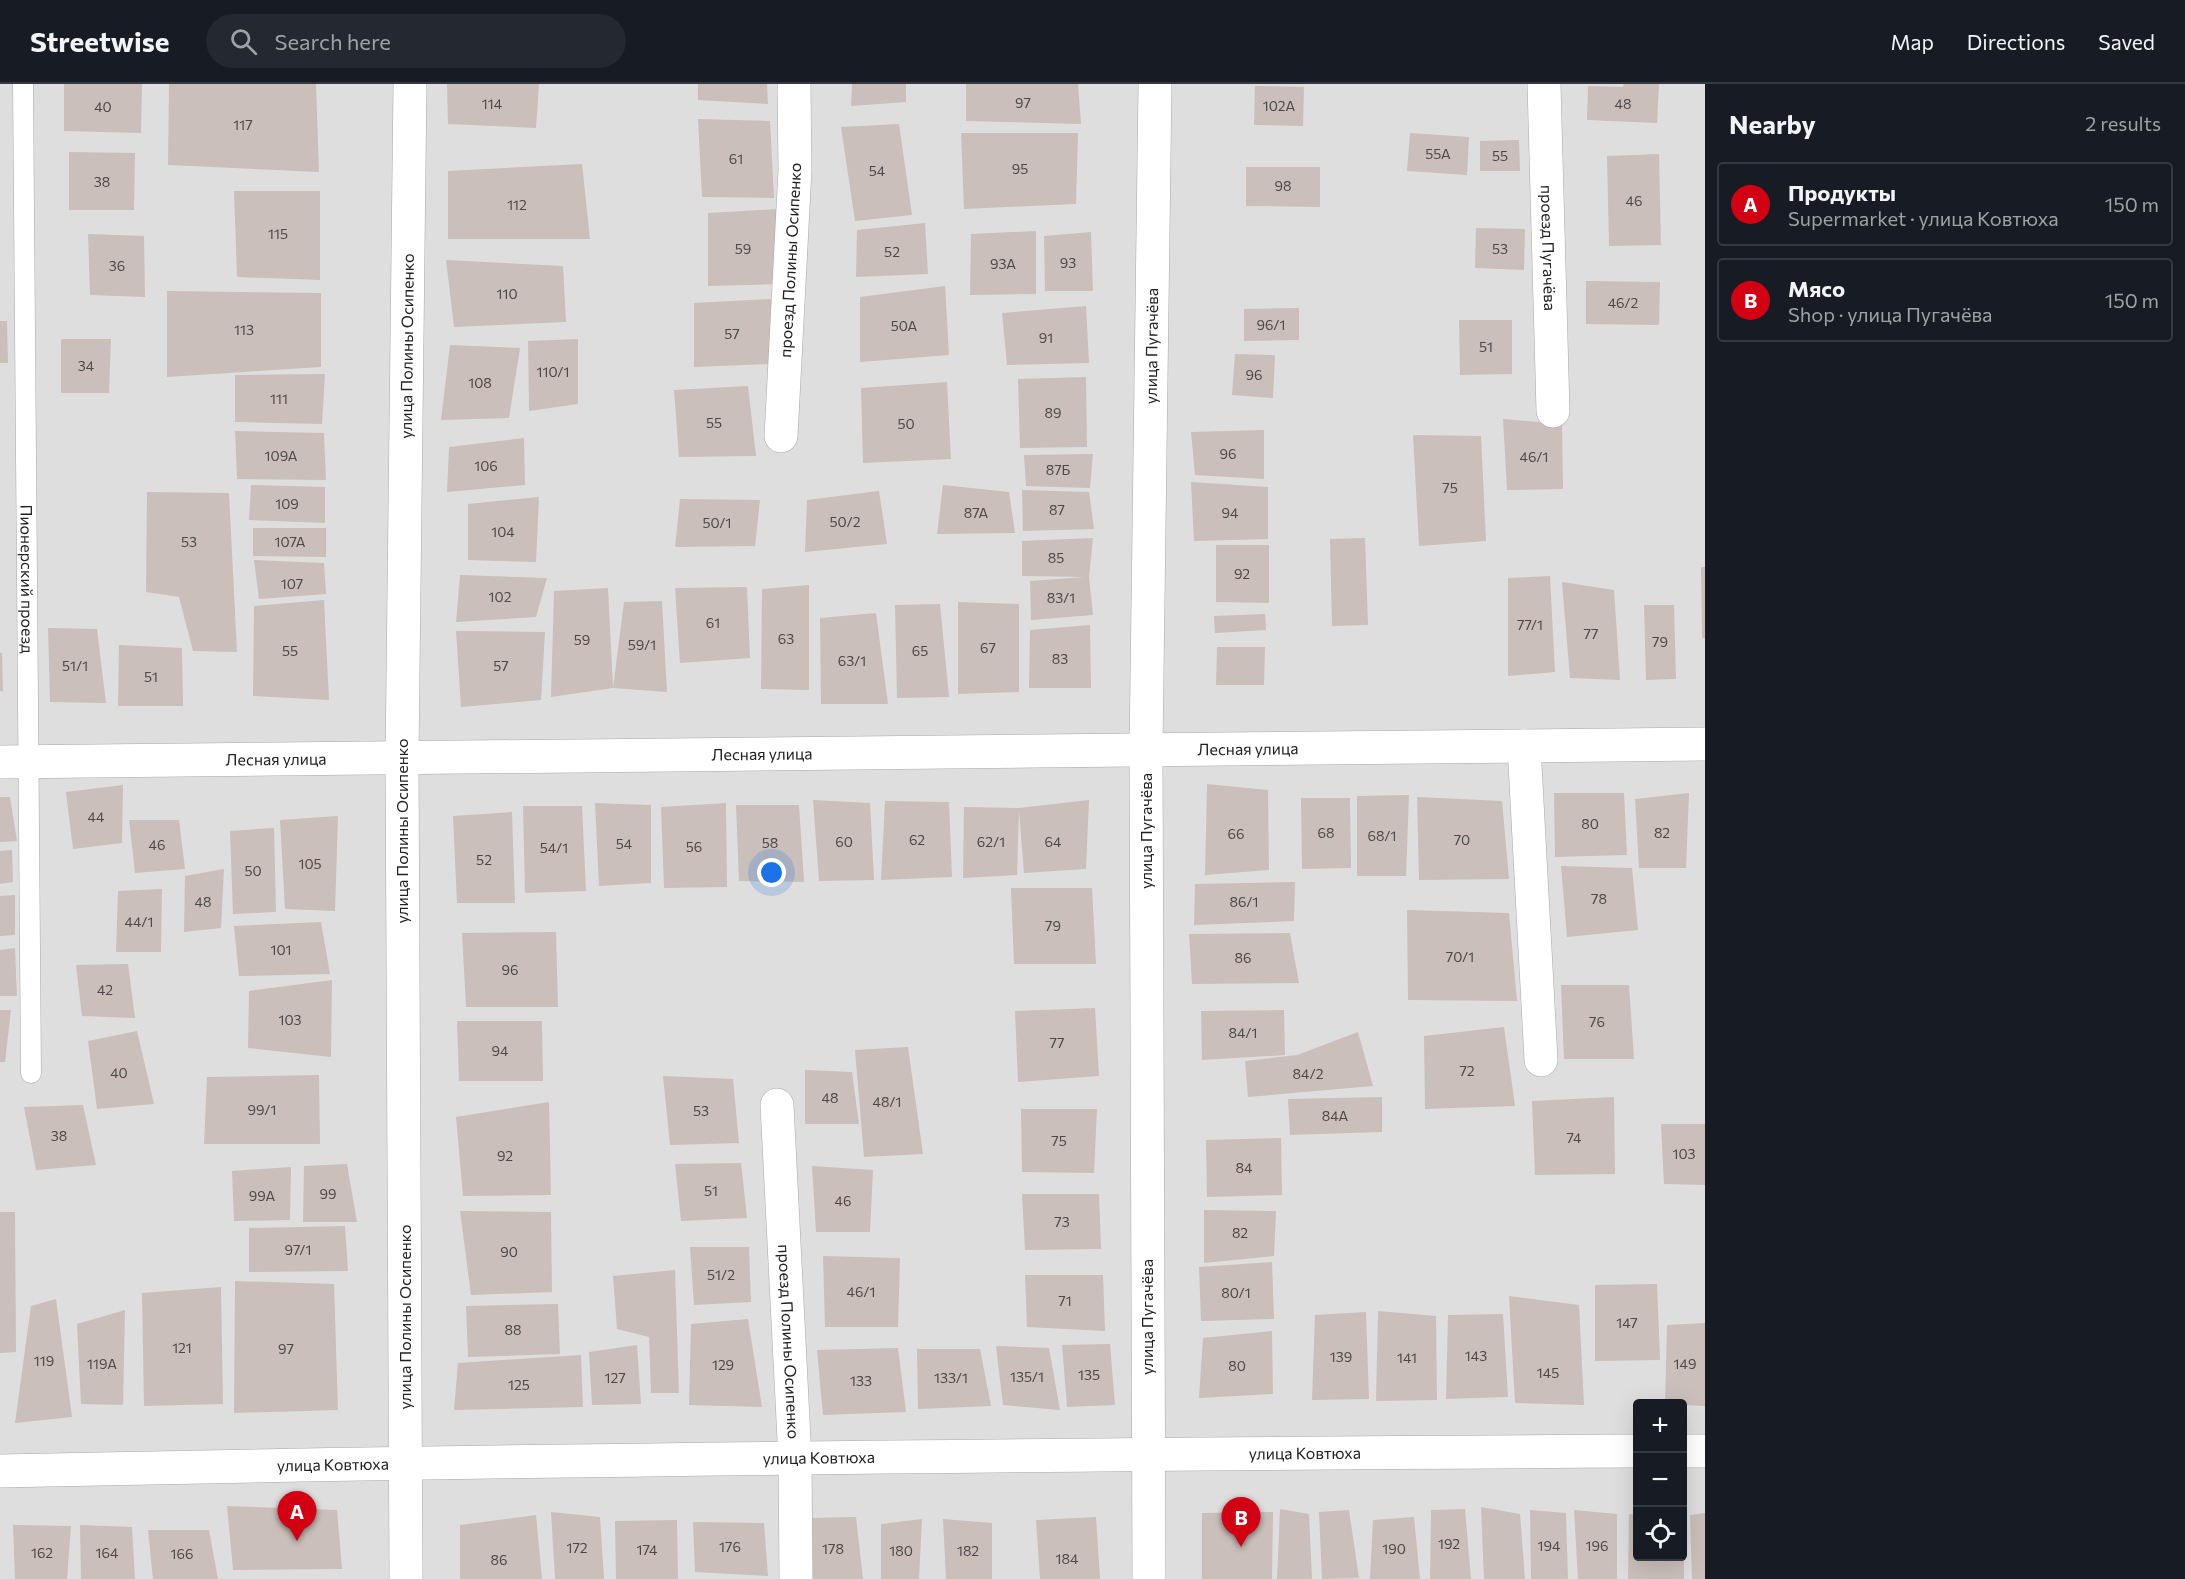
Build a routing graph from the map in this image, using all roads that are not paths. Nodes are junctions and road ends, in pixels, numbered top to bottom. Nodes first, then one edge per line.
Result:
1 (23, 84) edge
2 (410, 84) edge
3 (794, 84) edge
4 (1155, 84) edge
5 (1544, 84) edge
6 (1553, 411) dead end
7 (782, 436) dead end
8 (1705, 744) edge
9 (1524, 746) junction
10 (1146, 750) junction
11 (402, 759) junction
12 (14, 762) edge
13 (1540, 1060) dead end
14 (31, 1073) dead end
15 (777, 1105) dead end
16 (1633, 1451) edge
17 (1687, 1451) edge
18 (1705, 1451) edge
19 (1148, 1454) junction
20 (795, 1459) junction
21 (406, 1462) junction
22 (0, 1471) edge
23 (406, 1579) edge
24 (796, 1579) edge
25 (1149, 1579) edge

1 - 12 lane, Пионерский проезд
2 - 11 street, улица Полины Осипенко
3 - 7 street, проезд Полины Осипенко
4 - 10 street, улица Пугачёва
5 - 6 street, проезд Пугачёва
8 - 9 street, Лесная улица
9 - 10 street, Лесная улица
9 - 13 street
10 - 11 street, Лесная улица
10 - 19 street, улица Пугачёва
11 - 12 street, Лесная улица
11 - 21 street, улица Полины Осипенко
12 - 14 lane, Пионерский проезд
15 - 20 street, проезд Полины Осипенко
16 - 19 street, улица Ковтюха
17 - 18 street
19 - 20 street, улица Ковтюха
19 - 25 street, улица Пугачёва
20 - 21 street, улица Ковтюха
20 - 24 street, проезд Полины Осипенко
21 - 22 street, улица Ковтюха
21 - 23 street, улица Полины Осипенко

